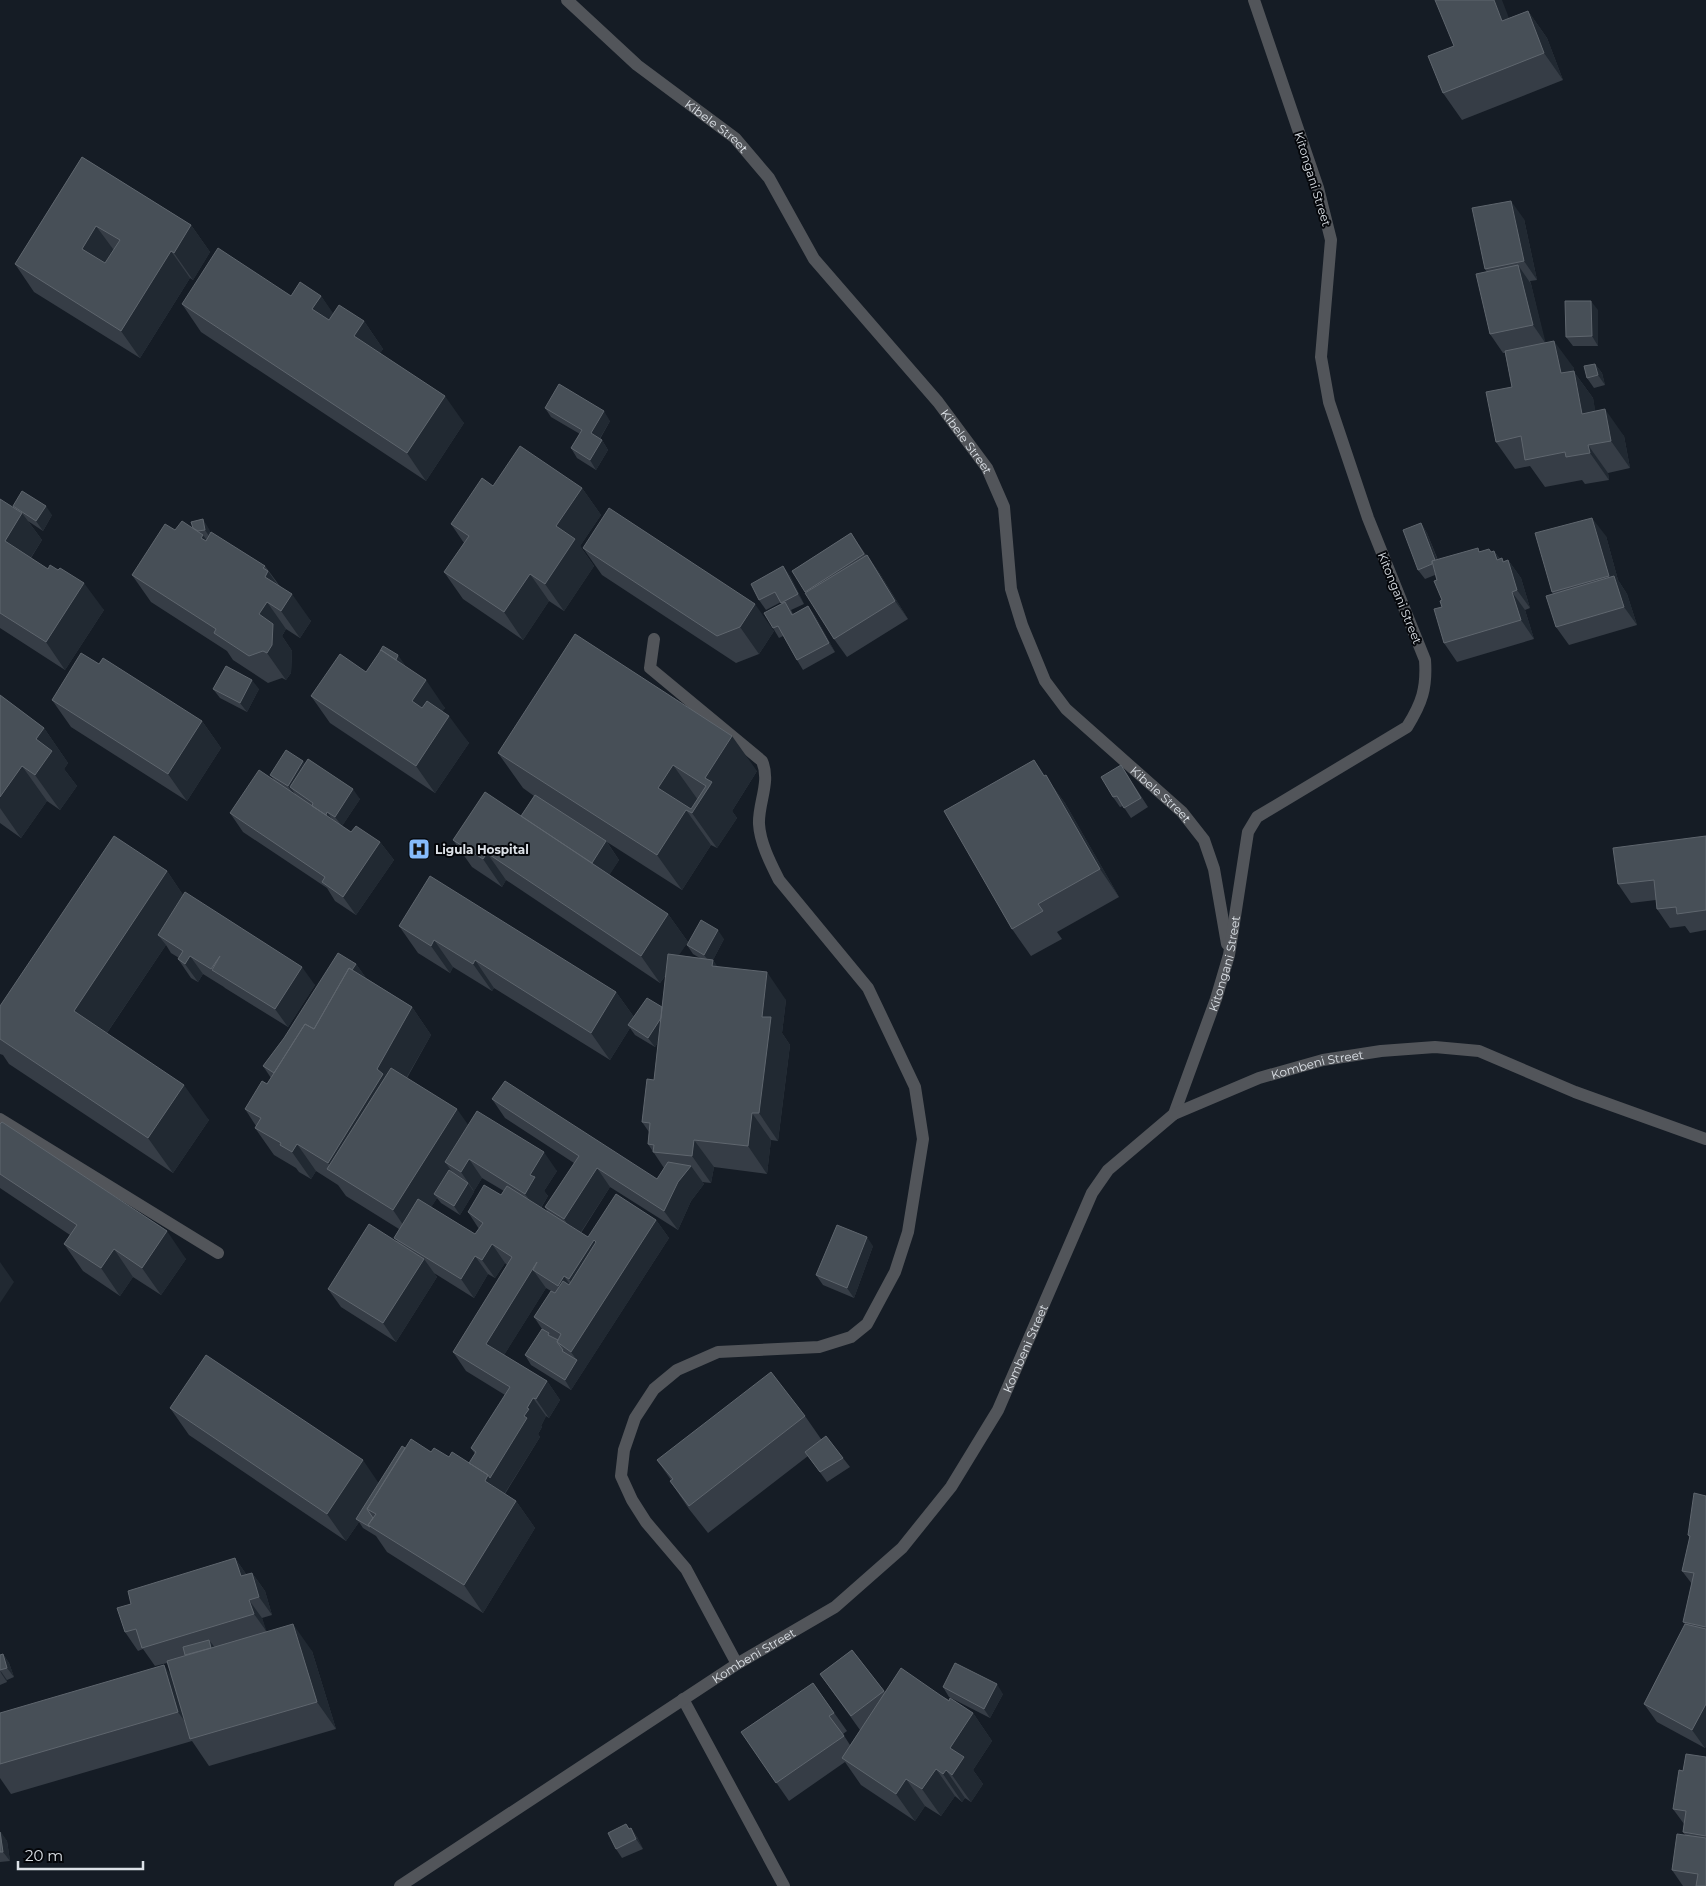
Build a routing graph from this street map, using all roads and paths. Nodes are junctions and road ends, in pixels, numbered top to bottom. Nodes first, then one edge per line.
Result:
1 (567, 0) edge
2 (1254, 0) edge
3 (654, 639) dead end
4 (1229, 955) junction
5 (1174, 1114) junction
6 (0, 1119) edge
7 (1706, 1140) edge
8 (218, 1253) dead end
9 (737, 1664) junction
10 (683, 1700) junction
11 (400, 1886) edge
12 (784, 1886) edge

1 - 4 street, Kibele Street
2 - 4 street, Kitongani Street
3 - 9 street
4 - 5 street, Kitongani Street
5 - 7 street, Kombeni Street
5 - 9 street, Kombeni Street
6 - 8 street
9 - 10 street, Kombeni Street
10 - 11 street, Kombeni Street
10 - 12 street

